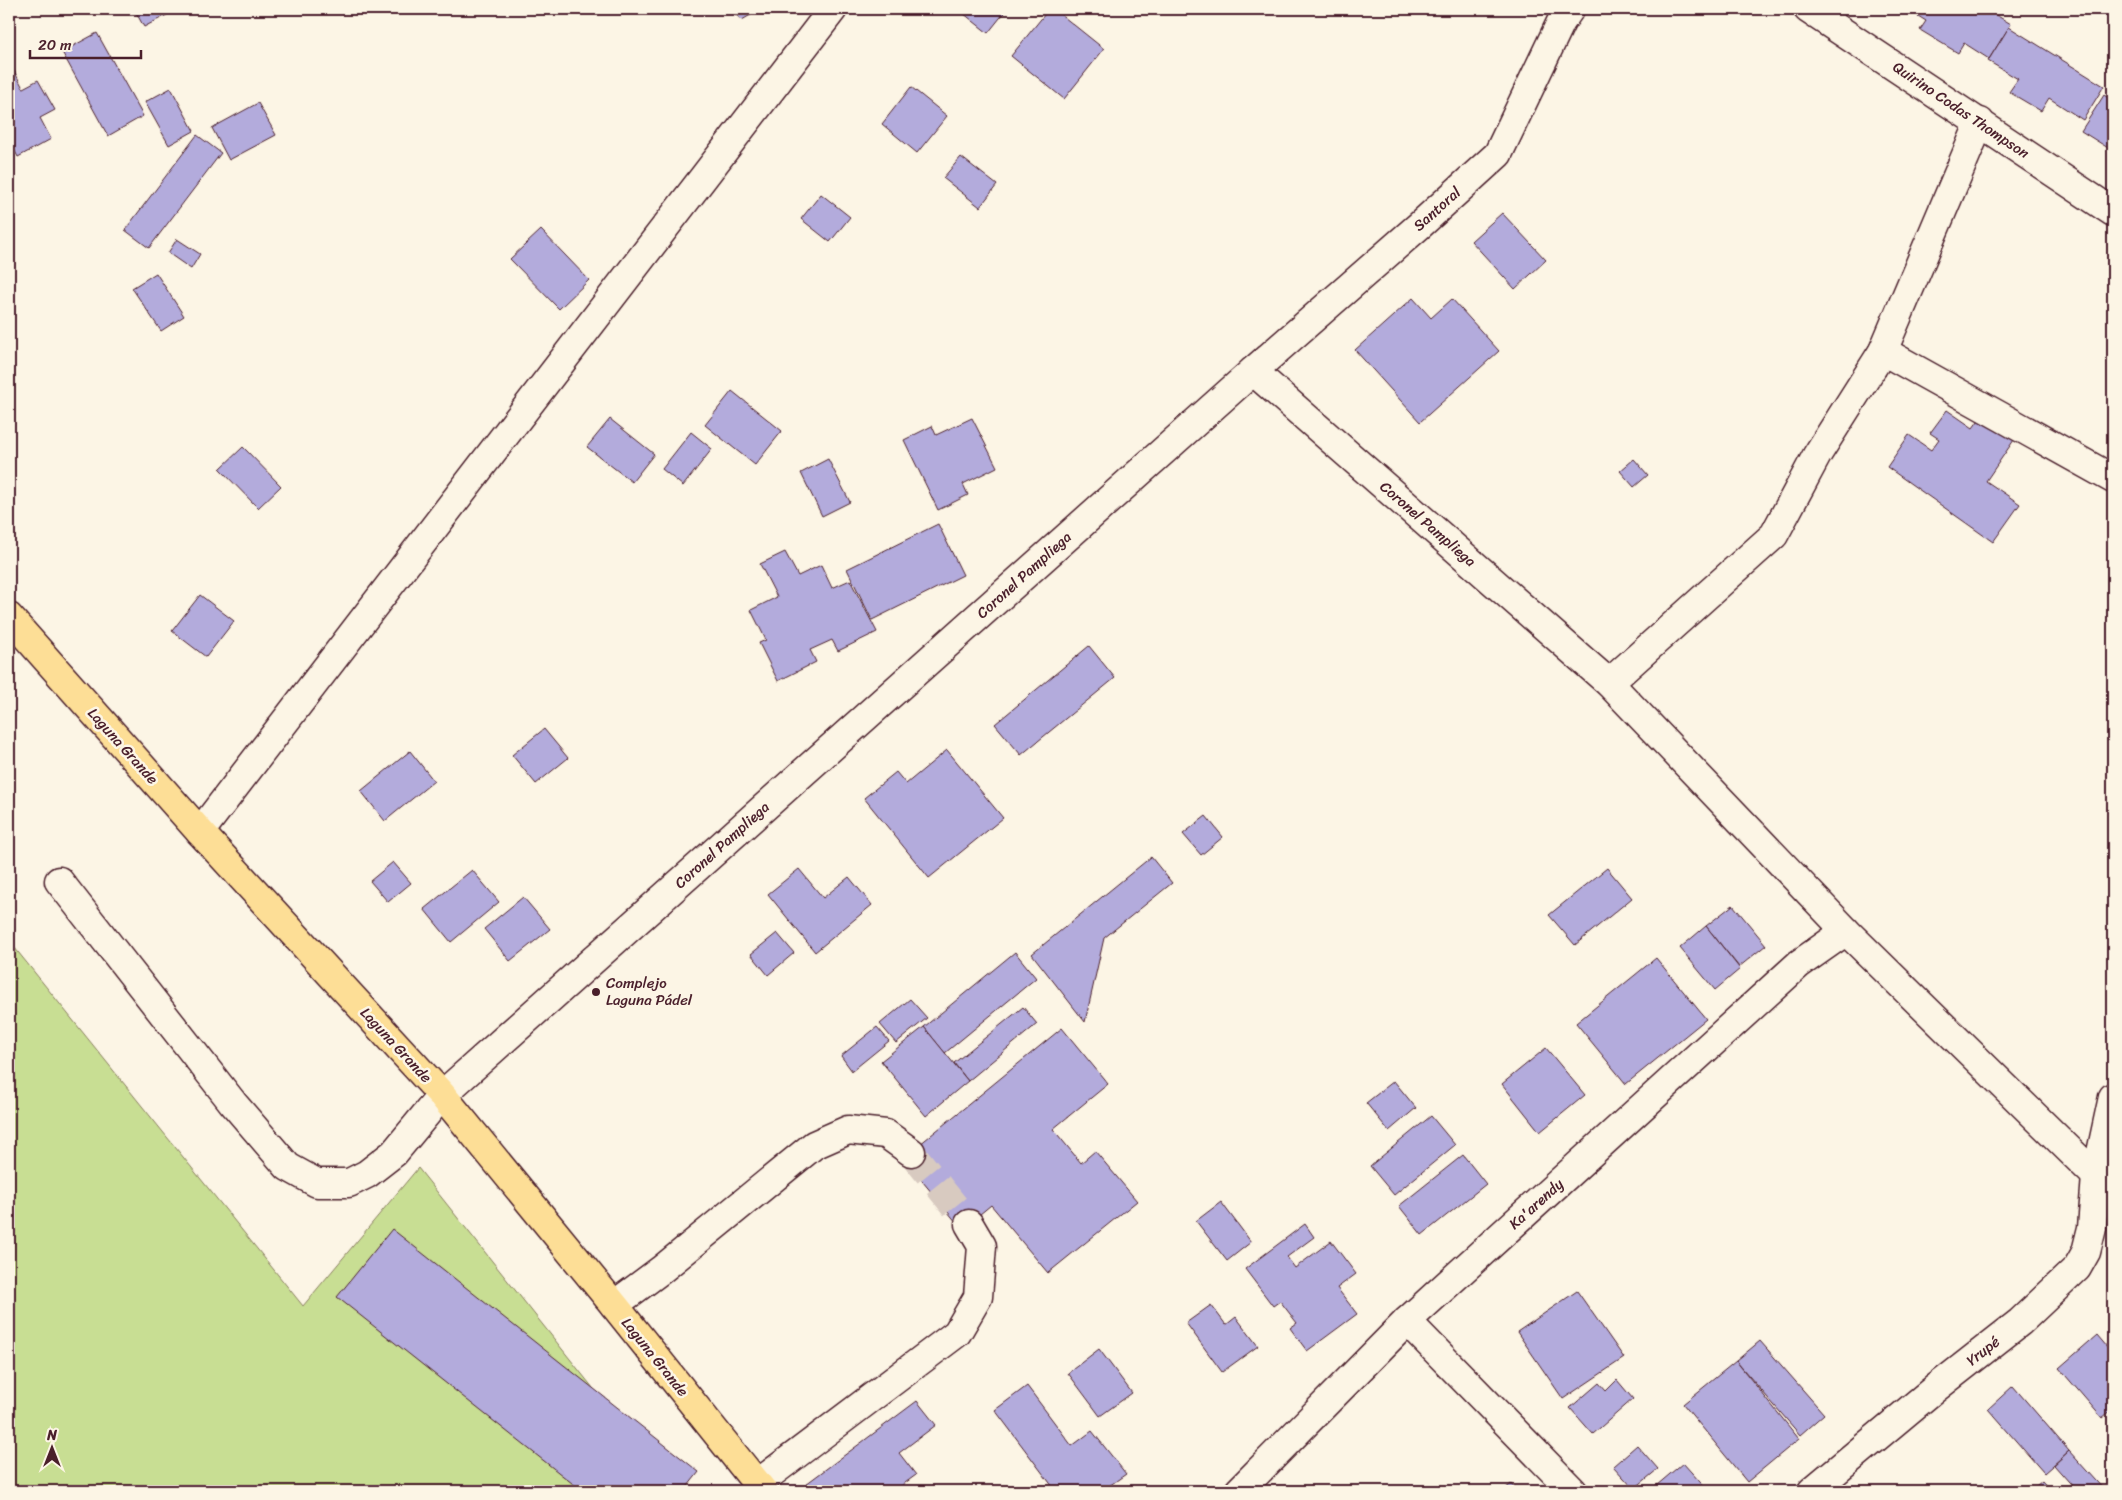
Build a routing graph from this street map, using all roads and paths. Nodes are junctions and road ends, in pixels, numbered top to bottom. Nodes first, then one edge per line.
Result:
1 (833, 9) edge
2 (1570, 9) edge
3 (1808, 9) edge
4 (1980, 122) junction
5 (2113, 212) edge
6 (1883, 351) junction
7 (1253, 370) junction
8 (2113, 479) edge
9 (9, 617) edge
10 (1609, 683) junction
11 (200, 832) junction
12 (59, 881) dead end
13 (1846, 931) junction
14 (442, 1095) junction
15 (2113, 1097) edge
16 (912, 1152) tunnel mouth
17 (2096, 1176) junction
18 (969, 1224) tunnel mouth
19 (614, 1305) junction
20 (1407, 1321) junction
21 (760, 1488) edge
22 (1239, 1491) edge
23 (1573, 1491) edge
24 (1812, 1491) edge

1 - 11 street
2 - 7 street, Santoral
3 - 4 street, Quirino Codas Thompson
4 - 5 street, Quirino Codas Thompson
4 - 6 street
6 - 8 street
6 - 10 street
7 - 10 street, Coronel Pampliega
7 - 14 street, Coronel Pampliega
9 - 11 main road, Laguna Grande
10 - 13 street, Coronel Pampliega
11 - 14 main road, Laguna Grande
12 - 14 street, Coronel Pampliega
13 - 17 street, Coronel Pampliega
13 - 20 street, Ka'arendy
14 - 19 main road, Laguna Grande
15 - 17 street, Yrupé
16 - 19 street
17 - 24 street, Yrupé
18 - 21 street
19 - 21 main road, Laguna Grande
20 - 22 street, Ka'arendy
20 - 23 street

